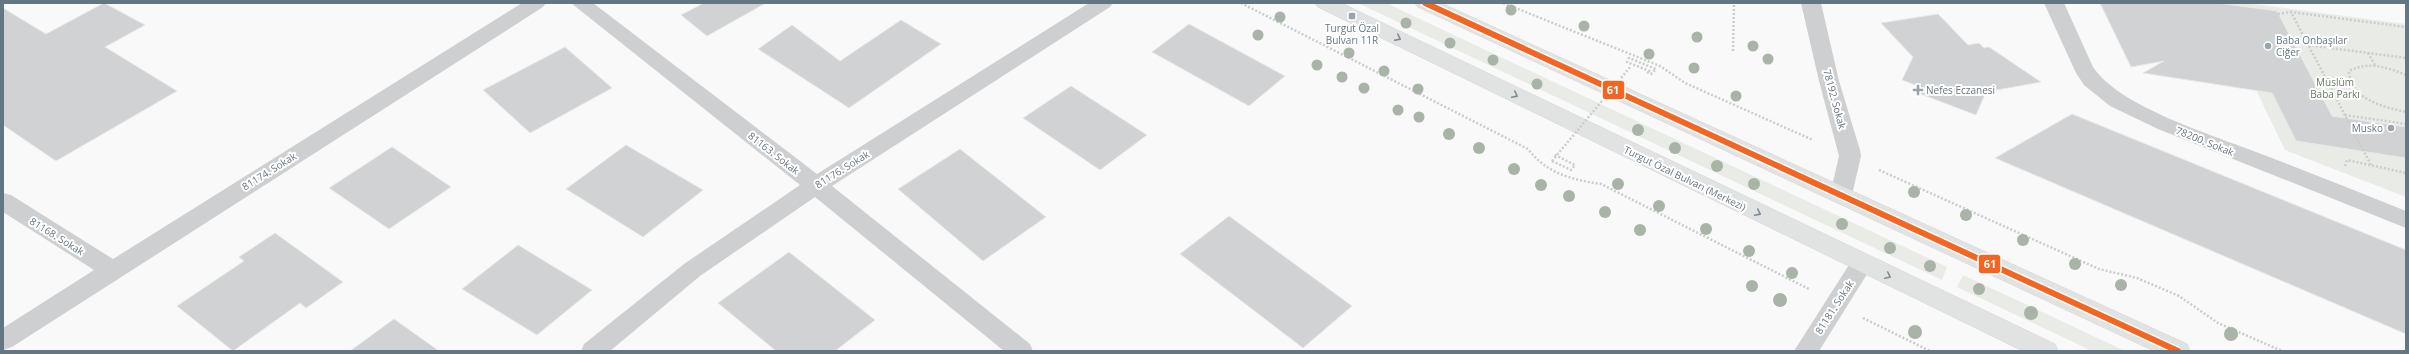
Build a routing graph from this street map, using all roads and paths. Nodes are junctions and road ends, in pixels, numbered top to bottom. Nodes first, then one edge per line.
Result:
1 (536, 3) edge
2 (581, 3) edge
3 (1103, 3) edge
4 (1241, 3) edge
5 (1326, 3) edge
6 (1425, 3) edge
7 (1503, 3) edge
8 (1734, 3) edge
9 (1811, 3) edge
10 (2054, 3) edge
11 (2291, 12) junction
12 (2278, 14) dead end
13 (2406, 27) edge
14 (2308, 45) junction
15 (1733, 51) dead end
16 (2368, 53) junction
17 (2406, 58) edge
18 (2375, 65) junction
19 (1631, 66) dead end
20 (1652, 73) joint
21 (2406, 75) edge
22 (2326, 80) junction
23 (2350, 83) junction
24 (2406, 113) edge
25 (2345, 115) junction
26 (2406, 124) edge
27 (1818, 142) dead end
28 (1553, 154) dead end
29 (2371, 165) junction
30 (1877, 169) dead end
31 (2343, 173) dead end
32 (2406, 173) edge
33 (816, 185) junction
34 (1841, 195) junction
35 (3, 201) edge
36 (2406, 220) edge
37 (1862, 263) junction
38 (112, 270) junction
39 (1810, 290) dead end
40 (1867, 320) dead end
41 (3, 340) edge
42 (593, 351) edge
43 (1021, 351) edge
44 (1806, 351) edge
45 (1930, 351) edge
46 (2046, 351) edge
47 (2178, 351) edge
48 (2282, 351) edge

1 - 38 street, 81174. Sokak
2 - 33 street, 81163. Sokak
3 - 33 street, 81176. Sokak
4 - 39 path
5 -> 37 main road, Turgut Özal Bulvarı (Merkezi)
6 - 34 main road
7 - 27 path
8 - 15 path
9 - 34 street, 78192. Sokak
10 - 36 street, 78200. Sokak
11 - 12 path
11 - 13 path
11 - 14 path
14 - 16 path
14 - 22 path
16 - 17 path
16 - 18 path
18 - 21 path
18 - 23 path
19 - 28 path, bridge
20 - 20 path
22 - 23 path
22 - 25 path
23 - 24 path
25 - 26 path
25 - 29 path
29 - 31 path
29 - 32 path
30 - 48 path
33 - 42 street, 81176. Sokak
33 - 43 street, 81163. Sokak
34 - 47 main road
35 - 38 street, 81168. Sokak
37 - 44 street, 81181. Sokak
37 -> 46 main road, Turgut Özal Bulvarı (Merkezi)
38 - 41 street, 81174. Sokak
40 - 45 path

